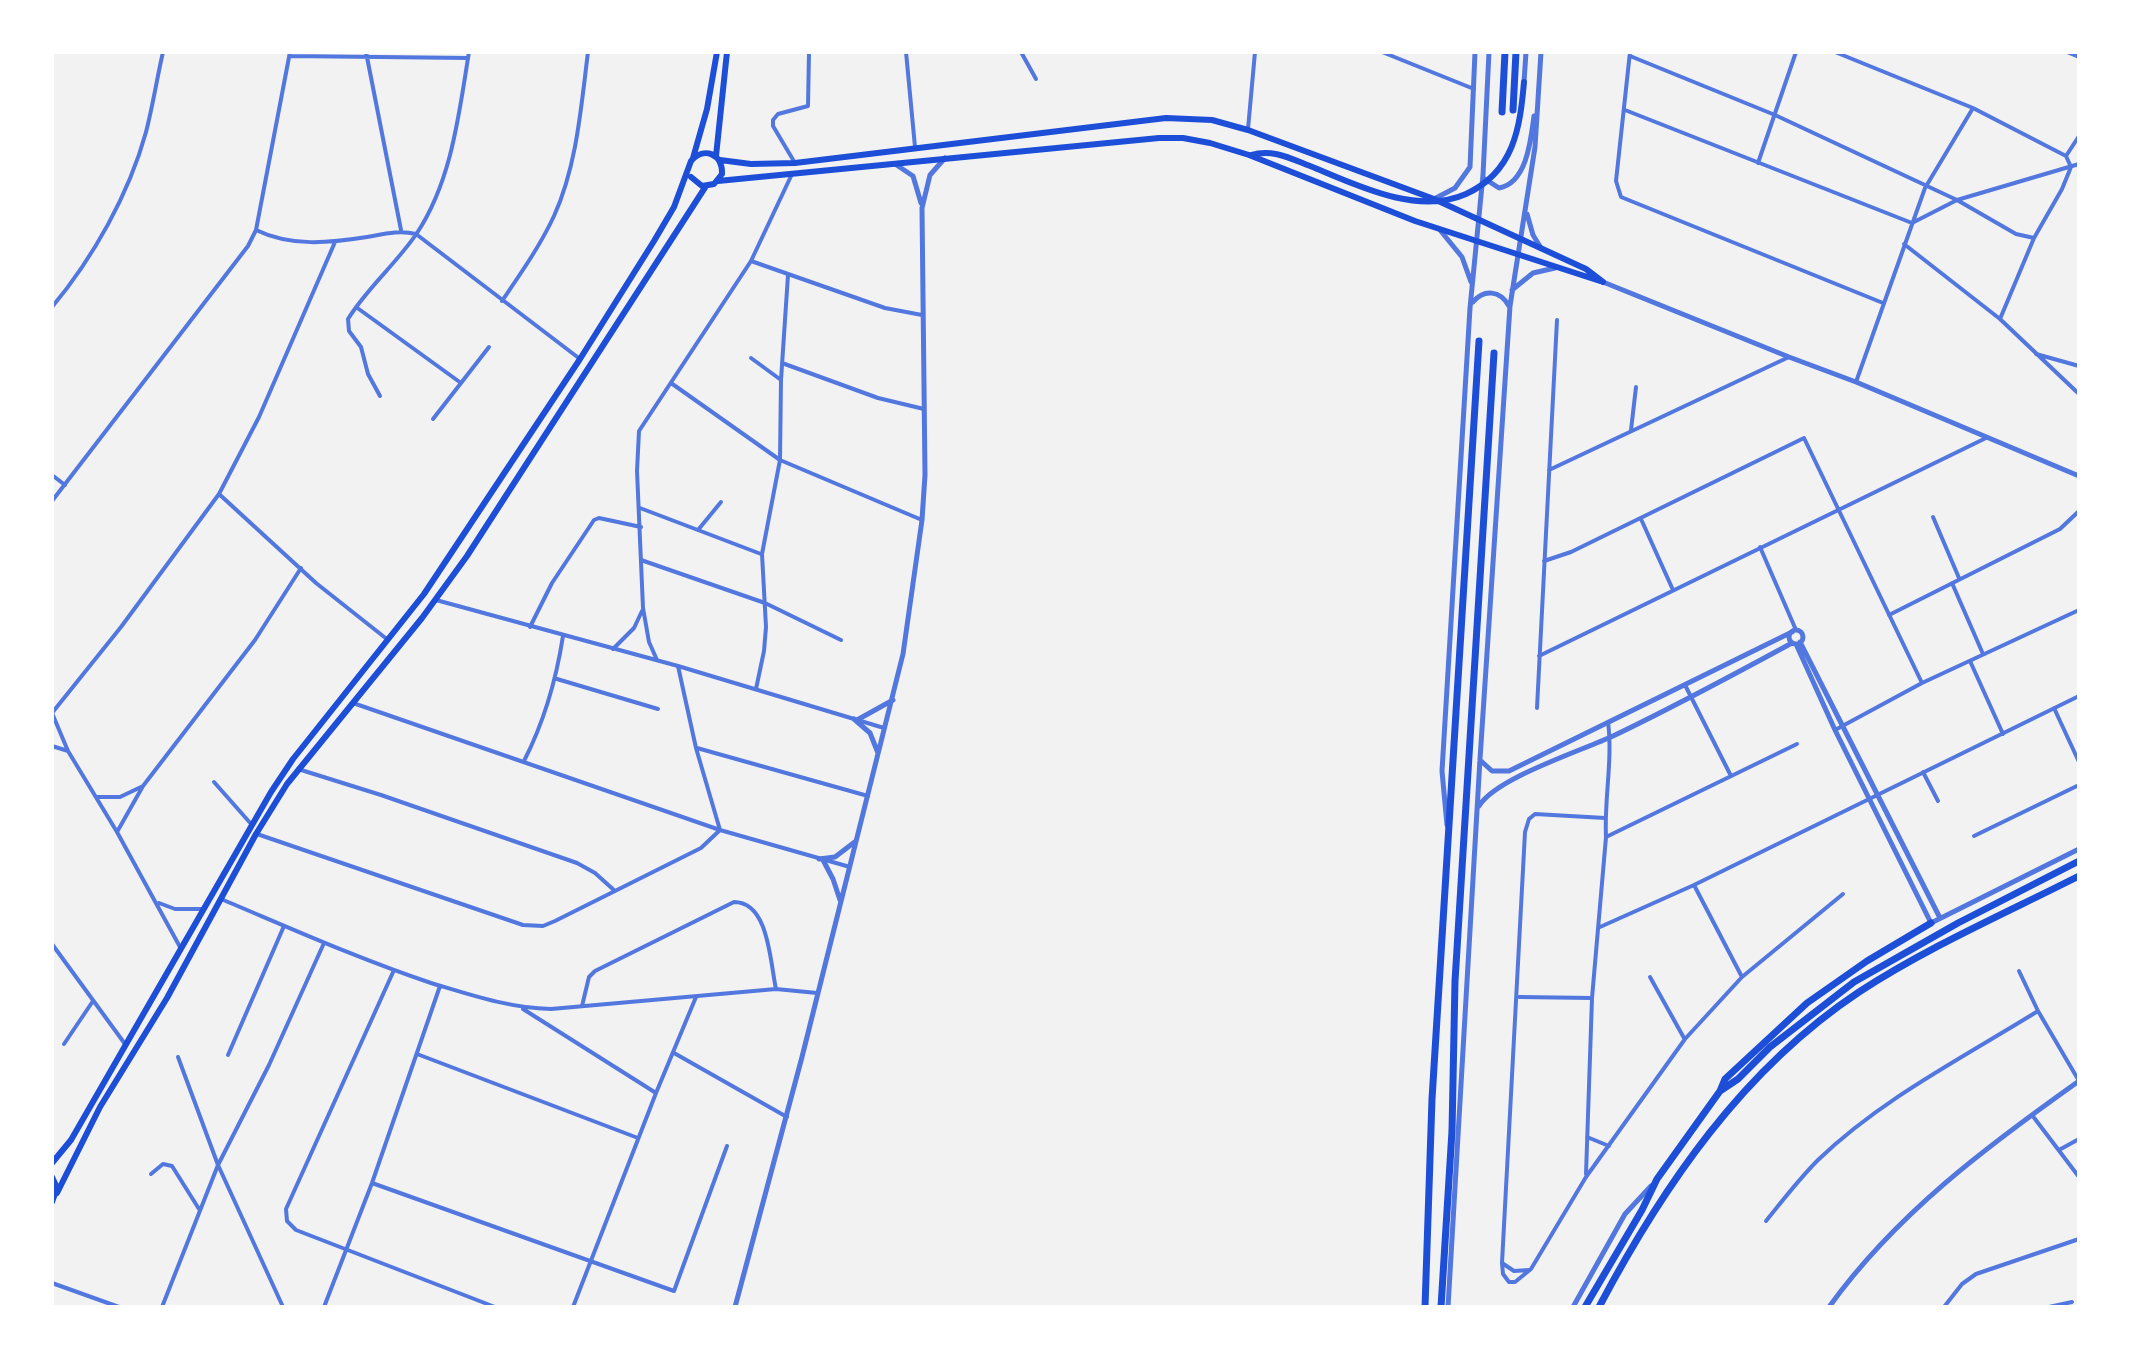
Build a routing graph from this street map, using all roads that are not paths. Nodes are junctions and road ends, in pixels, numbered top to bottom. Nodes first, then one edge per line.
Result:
1 (163, 52) edge
2 (588, 52) edge
3 (717, 52) edge
4 (727, 52) edge
5 (809, 52) edge
6 (906, 52) edge
7 (1021, 52) edge
8 (1255, 52) edge
9 (1382, 52) edge
10 (1475, 52) edge
11 (1489, 52) edge
12 (1505, 52) edge
13 (1516, 52) edge
14 (1526, 52) edge
15 (1541, 52) edge
16 (1796, 52) edge
17 (1835, 52) edge
18 (2067, 52) edge
19 (290, 54) edge
20 (1630, 54) edge
21 (367, 55) edge
22 (468, 55) edge
23 (2079, 57) edge
24 (1541, 64) junction
25 (1036, 79) dead end
26 (1524, 82) joint
27 (1474, 89) junction
28 (1973, 108) junction
29 (1513, 110) dead end
30 (1625, 110) junction
31 (1502, 112) dead end
32 (1775, 115) junction
33 (1248, 130) junction
34 (2079, 136) edge
35 (915, 147) junction
36 (1249, 155) junction
37 (2066, 156) junction
38 (718, 158) junction
39 (945, 158) junction
40 (693, 159) junction
41 (795, 163) junction
42 (1758, 163) junction
43 (895, 164) junction
44 (2079, 164) edge
45 (2071, 167) junction
46 (690, 174) junction
47 (792, 174) junction
48 (1483, 175) junction
49 (718, 181) junction
50 (706, 186) junction
51 (1925, 188) junction
52 (1434, 199) junction
53 (1957, 200) junction
54 (1526, 207) junction
55 (922, 208) junction
56 (1479, 219) junction
57 (1912, 223) junction
58 (1439, 229) junction
59 (256, 230) junction
60 (401, 231) junction
61 (416, 234) junction
62 (1522, 238) junction
63 (2034, 238) junction
64 (1477, 241) junction
65 (335, 242) junction
66 (1904, 244) junction
67 (1542, 249) junction
68 (1518, 254) junction
69 (751, 261) junction
70 (1560, 268) junction
71 (788, 275) junction
72 (1603, 282) junction
73 (1512, 291) junction
74 (1472, 292) junction
75 (502, 301) junction
76 (1883, 303) junction
77 (1510, 306) junction
78 (52, 307) edge
79 (356, 307) junction
80 (1470, 308) junction
81 (922, 315) junction
82 (2000, 319) junction
83 (1557, 320) dead end
84 (1479, 341) dead end
85 (489, 347) dead end
86 (1494, 353) dead end
87 (2033, 353) junction
88 (1789, 357) junction
89 (751, 358) dead end
90 (580, 359) junction
91 (782, 363) junction
92 (2079, 366) edge
93 (781, 380) junction
94 (1856, 382) junction
95 (461, 383) junction
96 (671, 383) junction
97 (1636, 387) dead end
98 (2079, 394) edge
99 (380, 396) dead end
100 (925, 409) junction
101 (433, 419) dead end
102 (1631, 430) junction
103 (1986, 438) junction
104 (780, 460) junction
105 (1549, 470) junction
106 (52, 475) edge
107 (2079, 476) edge
108 (65, 485) junction
109 (219, 494) junction
110 (52, 501) edge
111 (721, 502) dead end
112 (640, 508) junction
113 (1840, 509) junction
114 (2079, 511) edge
115 (1933, 517) dead end
116 (1641, 518) junction
117 (922, 520) junction
118 (641, 527) junction
119 (698, 530) junction
120 (1760, 547) junction
121 (762, 554) junction
122 (641, 560) junction
123 (1544, 561) junction
124 (301, 568) junction
125 (1960, 578) junction
126 (1952, 583) junction
127 (1673, 590) junction
128 (436, 600) junction
129 (765, 603) junction
130 (643, 608) junction
131 (2079, 610) edge
132 (1889, 615) junction
133 (530, 627) junction
134 (1794, 631) junction
135 (563, 636) junction
136 (388, 640) junction
137 (841, 640) dead end
138 (1796, 643) junction
139 (613, 649) junction
140 (1983, 654) junction
141 (1539, 656) junction
142 (657, 660) junction
143 (1970, 661) junction
144 (678, 666) junction
145 (557, 679) junction
146 (1922, 683) junction
147 (1685, 685) junction
148 (756, 689) junction
149 (2079, 696) edge
150 (1692, 697) junction
151 (894, 700) junction
152 (353, 703) junction
153 (1537, 708) dead end
154 (2054, 708) junction
155 (658, 709) dead end
156 (52, 713) edge
157 (855, 720) junction
158 (1608, 722) junction
159 (1844, 726) junction
160 (886, 728) junction
161 (1835, 730) junction
162 (2003, 734) junction
163 (1610, 737) junction
164 (1797, 744) dead end
165 (52, 746) edge
166 (696, 748) junction
167 (68, 751) junction
168 (879, 755) junction
169 (1480, 759) junction
170 (524, 761) junction
171 (2079, 762) edge
172 (298, 769) junction
173 (1923, 772) junction
174 (1731, 776) junction
175 (214, 782) dead end
176 (2079, 785) edge
177 (143, 786) junction
178 (1878, 794) junction
179 (96, 796) junction
180 (868, 796) junction
181 (1870, 798) junction
182 (1938, 801) dead end
183 (1477, 810) junction
184 (1605, 818) junction
185 (252, 825) junction
186 (720, 830) junction
187 (117, 832) junction
188 (256, 834) junction
189 (1450, 836) junction
190 (1974, 836) dead end
191 (1606, 837) junction
192 (856, 841) junction
193 (2079, 849) edge
194 (821, 860) junction
195 (2079, 861) edge
196 (850, 867) junction
197 (2079, 876) edge
198 (1694, 885) junction
199 (615, 891) junction
200 (1843, 894) dead end
201 (221, 899) junction
202 (840, 901) junction
203 (157, 902) junction
204 (203, 909) junction
205 (1940, 918) junction
206 (1931, 923) junction
207 (284, 926) junction
208 (1600, 927) junction
209 (324, 943) junction
210 (52, 944) edge
211 (181, 949) junction
212 (394, 970) junction
213 (2019, 971) dead end
214 (1650, 977) dead end
215 (1742, 977) junction
216 (440, 985) junction
217 (776, 989) junction
218 (817, 993) junction
219 (696, 997) junction
220 (1518, 997) junction
221 (1592, 998) junction
222 (93, 1001) junction
223 (582, 1006) junction
224 (521, 1008) junction
225 (2038, 1011) junction
226 (1685, 1039) junction
227 (64, 1044) dead end
228 (125, 1044) junction
229 (673, 1053) junction
230 (417, 1054) junction
231 (228, 1055) dead end
232 (178, 1057) dead end
233 (2079, 1081) edge
234 (1720, 1091) junction
235 (656, 1093) junction
236 (2031, 1115) junction
237 (787, 1117) junction
238 (1587, 1137) junction
239 (638, 1138) junction
240 (2079, 1139) edge
241 (727, 1146) dead end
242 (1609, 1146) junction
243 (2059, 1150) junction
244 (52, 1163) edge
245 (218, 1165) junction
246 (151, 1174) dead end
247 (52, 1177) edge
248 (1586, 1177) junction
249 (2079, 1177) edge
250 (1657, 1179) junction
251 (372, 1183) junction
252 (57, 1193) junction
253 (52, 1202) edge
254 (199, 1209) junction
255 (1766, 1221) dead end
256 (2079, 1239) edge
257 (347, 1249) junction
258 (590, 1261) junction
259 (1502, 1263) junction
260 (1531, 1269) junction
261 (52, 1283) edge
262 (2072, 1302) dead end
263 (119, 1307) edge
264 (162, 1307) edge
265 (283, 1307) edge
266 (324, 1307) edge
267 (495, 1307) edge
268 (573, 1307) edge
269 (735, 1307) edge
270 (1423, 1307) edge
271 (1441, 1307) edge
272 (1448, 1307) edge
273 (1573, 1307) edge
274 (1585, 1307) edge
275 (1599, 1307) edge
276 (1829, 1307) edge
277 (1944, 1307) edge
278 (2049, 1307) edge

1 - 78 street
2 - 75 street
3 - 40 main road
4 - 38 main road
5 - 41 street
6 - 35 street
7 - 25 street
8 - 33 street
9 - 27 street
10 - 27 street
11 - 48 street
12 - 31 main road
13 - 29 main road
14 - 26 street
15 - 24 street
16 - 32 street
17 - 28 street
18 - 23 street
19 - 21 street
19 - 59 street
20 - 30 street
20 - 32 street
21 - 22 street
21 - 60 street
22 - 61 street
24 - 48 street
24 - 54 street
26 - 36 main road
27 - 52 street
28 - 37 street
28 - 51 street
30 - 42 street
30 - 76 street
32 - 42 street
32 - 51 street
33 - 35 main road
33 - 52 main road
34 - 37 street
35 - 41 main road
36 - 39 main road
36 - 58 main road
37 - 45 street
38 - 40 main road
38 - 41 main road
38 - 49 main road
39 - 43 main road
39 - 55 street
40 - 46 main road
42 - 57 street
43 - 47 main road
43 - 55 street
44 - 45 street
45 - 53 street
45 - 63 street
46 - 50 main road
46 - 90 main road
47 - 49 main road
47 - 69 street
48 - 56 street
49 - 50 main road
50 - 128 main road
51 - 53 street
51 - 57 street
52 - 56 main road
53 - 57 street
53 - 63 street
54 - 62 street
54 - 67 street
55 - 81 street
56 - 62 main road
56 - 64 street
57 - 66 street
58 - 64 main road
58 - 74 street
59 - 65 street
59 - 108 street
60 - 61 street
60 - 65 street
61 - 75 street
61 - 79 street
62 - 67 main road
62 - 68 street
63 - 82 street
64 - 68 main road
64 - 74 street
65 - 109 street
66 - 76 street
66 - 82 street
67 - 72 main road
68 - 70 main road
68 - 73 street
69 - 71 street
69 - 96 street
70 - 72 main road
70 - 73 street
71 - 81 street
71 - 91 street
72 - 88 street
73 - 77 street
74 - 80 street
75 - 90 street
76 - 94 street
77 - 80 street
77 - 169 street
79 - 95 street
79 - 99 street
80 - 189 street
81 - 100 street
82 - 87 street
83 - 105 street
84 - 189 main road
85 - 95 street
86 - 271 main road
87 - 92 street
87 - 98 street
88 - 94 street
88 - 102 street
89 - 93 street
90 - 136 main road
91 - 93 street
91 - 100 street
93 - 104 street
94 - 103 street
95 - 101 street
96 - 104 street
96 - 112 street
97 - 102 street
100 - 117 street
102 - 105 street
103 - 107 street
103 - 113 street
104 - 117 street
104 - 121 street
105 - 123 street
106 - 108 street
108 - 110 street
109 - 124 street
109 - 156 street
111 - 119 street
112 - 118 street
112 - 119 street
113 - 116 street
113 - 120 street
113 - 132 street
114 - 125 street
115 - 125 street
116 - 123 street
116 - 127 street
117 - 151 street
118 - 122 street
118 - 133 street
119 - 121 street
120 - 127 street
120 - 134 street
121 - 129 street
122 - 129 street
122 - 130 street
123 - 141 street
124 - 136 street
124 - 177 street
125 - 126 street
126 - 132 street
126 - 140 street
127 - 141 street
128 - 133 street
128 - 152 main road
129 - 137 street
129 - 148 street
130 - 139 street
130 - 142 street
131 - 140 street
132 - 146 street
133 - 135 street
134 - 138 street
134 - 138 street
134 - 147 street
135 - 139 street
135 - 145 street
136 - 185 main road
138 - 150 street
138 - 159 street
138 - 161 street
139 - 142 street
140 - 143 street
141 - 153 street
142 - 144 street
143 - 146 street
143 - 162 street
144 - 148 street
144 - 166 street
145 - 155 street
145 - 170 street
146 - 159 street
147 - 150 street
147 - 158 street
148 - 157 street
149 - 154 street
150 - 163 street
150 - 174 street
151 - 157 street
151 - 160 street
152 - 170 street
152 - 172 main road
154 - 162 street
154 - 171 street
156 - 167 street
157 - 160 street
157 - 168 street
158 - 163 street
158 - 169 street
159 - 161 street
159 - 178 street
160 - 168 street
161 - 181 street
162 - 173 street
163 - 183 street
163 - 184 street
164 - 174 street
165 - 167 street
166 - 180 street
166 - 186 street
167 - 179 street
168 - 180 street
169 - 183 street
170 - 186 street
172 - 188 main road
172 - 199 street
173 - 178 street
173 - 182 street
174 - 191 street
175 - 185 street
176 - 190 street
177 - 179 street
177 - 187 street
178 - 181 street
178 - 205 street
179 - 187 street
180 - 192 street
181 - 198 street
181 - 206 street
183 - 272 street
184 - 191 street
184 - 220 street
185 - 204 main road
186 - 194 street
186 - 199 street
187 - 203 street
188 - 199 street
188 - 201 main road
189 - 270 main road
191 - 208 street
192 - 194 street
192 - 196 street
193 - 205 street
194 - 196 street
194 - 202 street
195 - 234 main road
196 - 202 street
197 - 275 main road
198 - 208 street
198 - 215 street
200 - 215 street
201 - 207 street
201 - 252 main road
202 - 218 street
203 - 204 street
203 - 211 street
204 - 211 main road
205 - 206 street
206 - 234 main road
207 - 209 street
207 - 231 street
208 - 221 street
209 - 212 street
209 - 245 street
210 - 222 street
211 - 228 main road
212 - 216 street
212 - 257 street
213 - 225 street
214 - 226 street
215 - 226 street
216 - 224 street
216 - 230 street
217 - 218 street
217 - 219 street
217 - 223 street
218 - 237 street
219 - 223 street
219 - 229 street
220 - 221 street
220 - 259 street
221 - 238 street
222 - 227 street
222 - 228 street
223 - 224 street
224 - 235 street
225 - 233 street
225 - 255 street
226 - 242 street
228 - 244 main road
229 - 235 street
229 - 237 street
230 - 239 street
230 - 251 street
232 - 245 street
233 - 236 street
234 - 250 main road
235 - 239 street
236 - 243 street
236 - 276 street
237 - 269 street
238 - 242 street
238 - 248 street
239 - 258 street
240 - 243 street
241 - 258 street
242 - 248 street
243 - 249 street
245 - 254 street
245 - 265 street
246 - 254 street
247 - 252 main road
248 - 260 street
250 - 273 street
250 - 274 main road
251 - 257 street
251 - 258 street
252 - 253 main road
254 - 264 street
256 - 277 street
257 - 266 street
257 - 267 street
258 - 268 street
259 - 260 street
259 - 260 street
261 - 263 street
262 - 278 street

